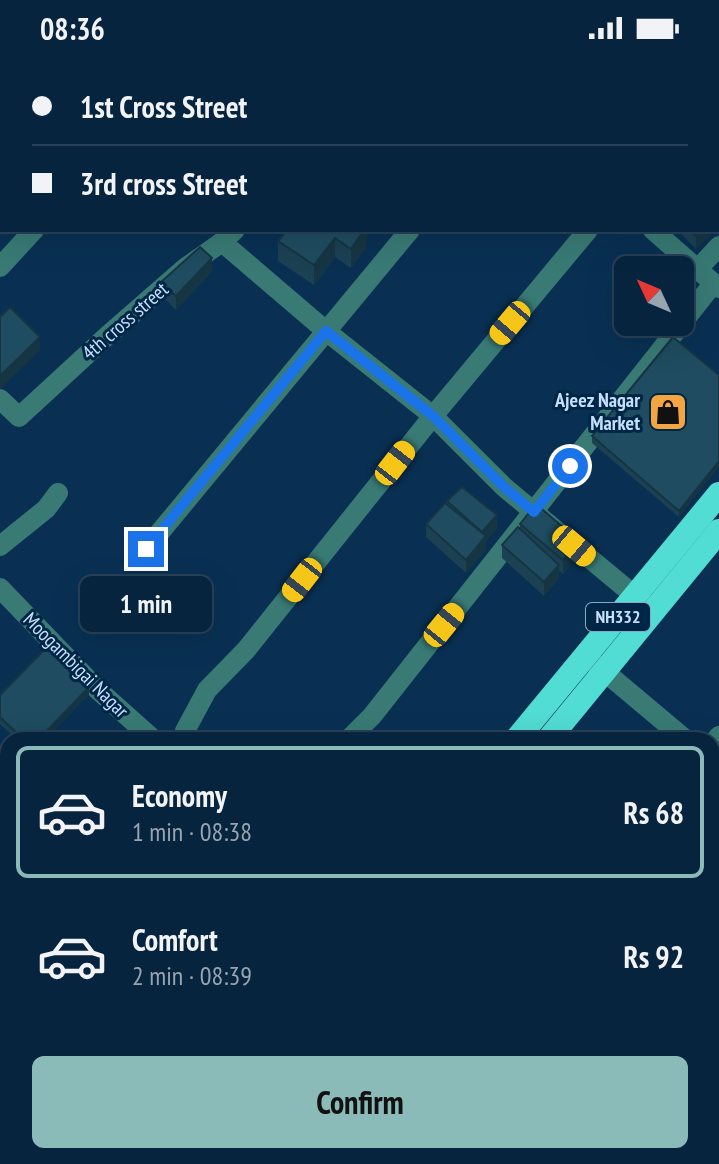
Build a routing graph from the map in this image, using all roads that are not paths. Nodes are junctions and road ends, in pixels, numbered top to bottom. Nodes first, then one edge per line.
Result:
1 (32, 232) edge
2 (408, 232) edge
3 (586, 232) edge
4 (655, 232) edge
5 (228, 236) edge
6 (719, 246) edge
7 (0, 267) edge
8 (710, 281) edge
9 (326, 331) junction
10 (0, 399) edge
11 (433, 416) junction
12 (58, 493) dead end
13 (719, 494) edge
14 (534, 512) junction
15 (719, 531) edge
16 (0, 546) edge
17 (146, 549) dead end
18 (0, 588) edge
19 (644, 604) junction
20 (595, 664) junction
21 (145, 732) edge
22 (185, 732) edge
23 (356, 732) edge
24 (523, 732) edge
25 (553, 732) edge
26 (676, 732) edge

1 - 7 street
2 - 9 street
3 - 11 street
4 - 8 street
5 - 9 street
5 - 10 street, 4th cross street
6 - 8 street
8 - 14 street
9 - 11 street
9 - 17 street
11 - 14 street
11 - 22 street
12 - 16 street
13 - 19 highway, NH332
14 - 19 street
14 - 23 street
15 - 19 highway, NH332
18 - 21 street, Moogambigai Nagar
19 - 20 highway, NH332
20 - 24 highway, NH332
20 - 25 highway, NH332
20 - 26 street

